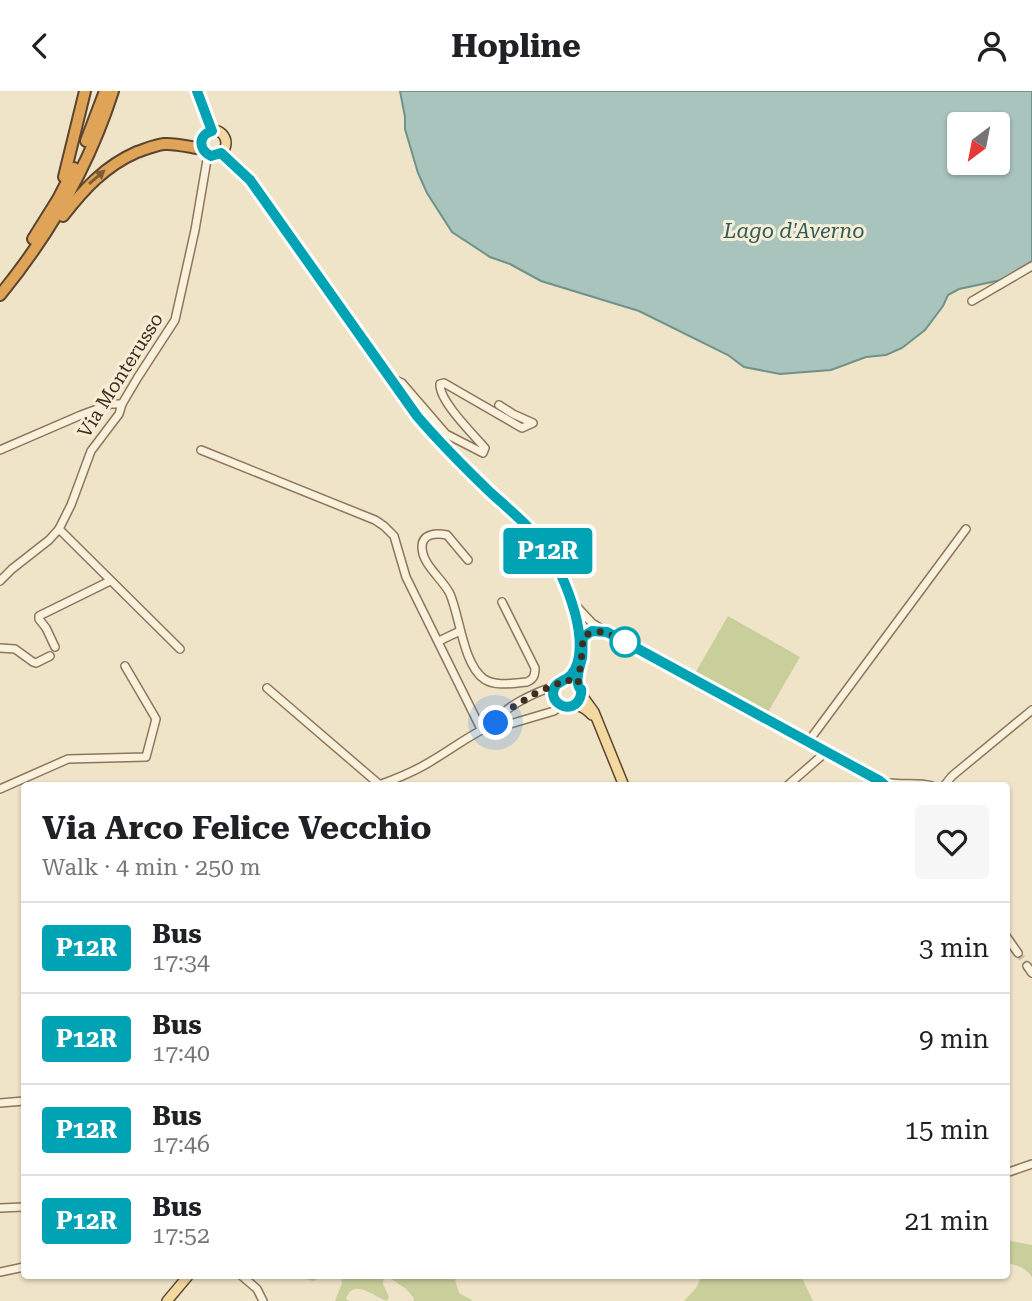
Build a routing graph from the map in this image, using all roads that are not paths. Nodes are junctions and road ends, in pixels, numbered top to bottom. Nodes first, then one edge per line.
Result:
1 (85, 91) edge
2 (105, 91) edge
3 (113, 91) edge
4 (197, 91) edge
5 (212, 131) junction
6 (205, 151) junction
7 (221, 153) junction
8 (63, 191) junction
9 (51, 227) junction
10 (1032, 266) edge
11 (0, 284) edge
12 (0, 295) edge
13 (972, 301) dead end
14 (390, 377) junction
15 (122, 404) junction
16 (499, 405) dead end
17 (0, 450) edge
18 (201, 450) dead end
19 (59, 529) junction
20 (966, 529) dead end
21 (468, 560) dead end
22 (0, 581) edge
23 (110, 581) junction
24 (568, 593) junction
25 (502, 602) dead end
26 (582, 627) junction
27 (460, 631) junction
28 (607, 632) junction
29 (439, 641) junction
30 (55, 647) dead end
31 (0, 648) edge
32 (180, 649) dead end
33 (50, 656) dead end
34 (125, 666) dead end
35 (567, 679) junction
36 (579, 684) junction
37 (555, 686) junction
38 (267, 688) dead end
39 (575, 705) junction
40 (561, 706) junction
41 (1032, 710) edge
42 (596, 719) junction
43 (496, 723) junction
44 (481, 729) junction
45 (808, 742) junction
46 (826, 752) junction
47 (952, 776) junction
48 (375, 782) edge
49 (385, 782) edge
50 (622, 782) edge
51 (791, 782) edge
52 (884, 782) edge
53 (937, 782) edge
54 (947, 782) edge
55 (0, 789) edge
56 (1010, 942) edge
57 (1018, 953) tunnel mouth
58 (1027, 966) dead end
59 (1032, 974) edge
60 (21, 1101) edge
61 (0, 1103) edge
62 (1032, 1164) edge
63 (1010, 1172) edge
64 (21, 1207) edge
65 (0, 1208) edge
66 (21, 1268) edge
67 (0, 1272) edge
68 (185, 1279) edge
69 (245, 1279) edge
70 (167, 1301) edge
71 (263, 1301) edge

1 - 8 highway
2 - 8 highway
3 - 9 highway
4 - 5 main road
5 - 6 main road
5 - 7 main road
6 - 7 main road
9 -> 6 highway
6 - 15 street, Via Monterusso
7 - 14 main road
8 - 11 highway
9 - 12 highway
10 - 13 street
14 - 16 street
14 - 24 main road
15 - 17 street
15 - 19 street, Via Monterusso
18 - 29 street
19 - 22 street, Via Monterusso
19 - 23 street
20 - 45 street
21 - 27 street
23 - 30 street
23 - 32 street
24 - 26 main road
24 - 26 main road
25 - 27 street
26 - 28 street
26 - 28 street
26 - 35 main road
26 - 36 main road
27 - 29 street
28 - 45 street
29 - 44 street
31 - 33 street
34 - 55 street
35 - 36 main road
35 - 37 main road
36 - 39 main road
36 - 42 main road
37 - 40 main road
37 - 43 street
38 - 48 street
39 - 40 main road
39 - 42 main road
40 - 43 street
41 - 47 street
42 - 50 main road
43 - 44 street
44 - 49 street
45 - 46 street
46 - 51 street
46 - 52 street
47 - 53 street
47 - 54 street
56 - 57 street
58 - 59 street
60 - 61 street
62 - 63 street
64 - 65 street
66 - 67 street
68 - 70 main road
69 - 71 street

